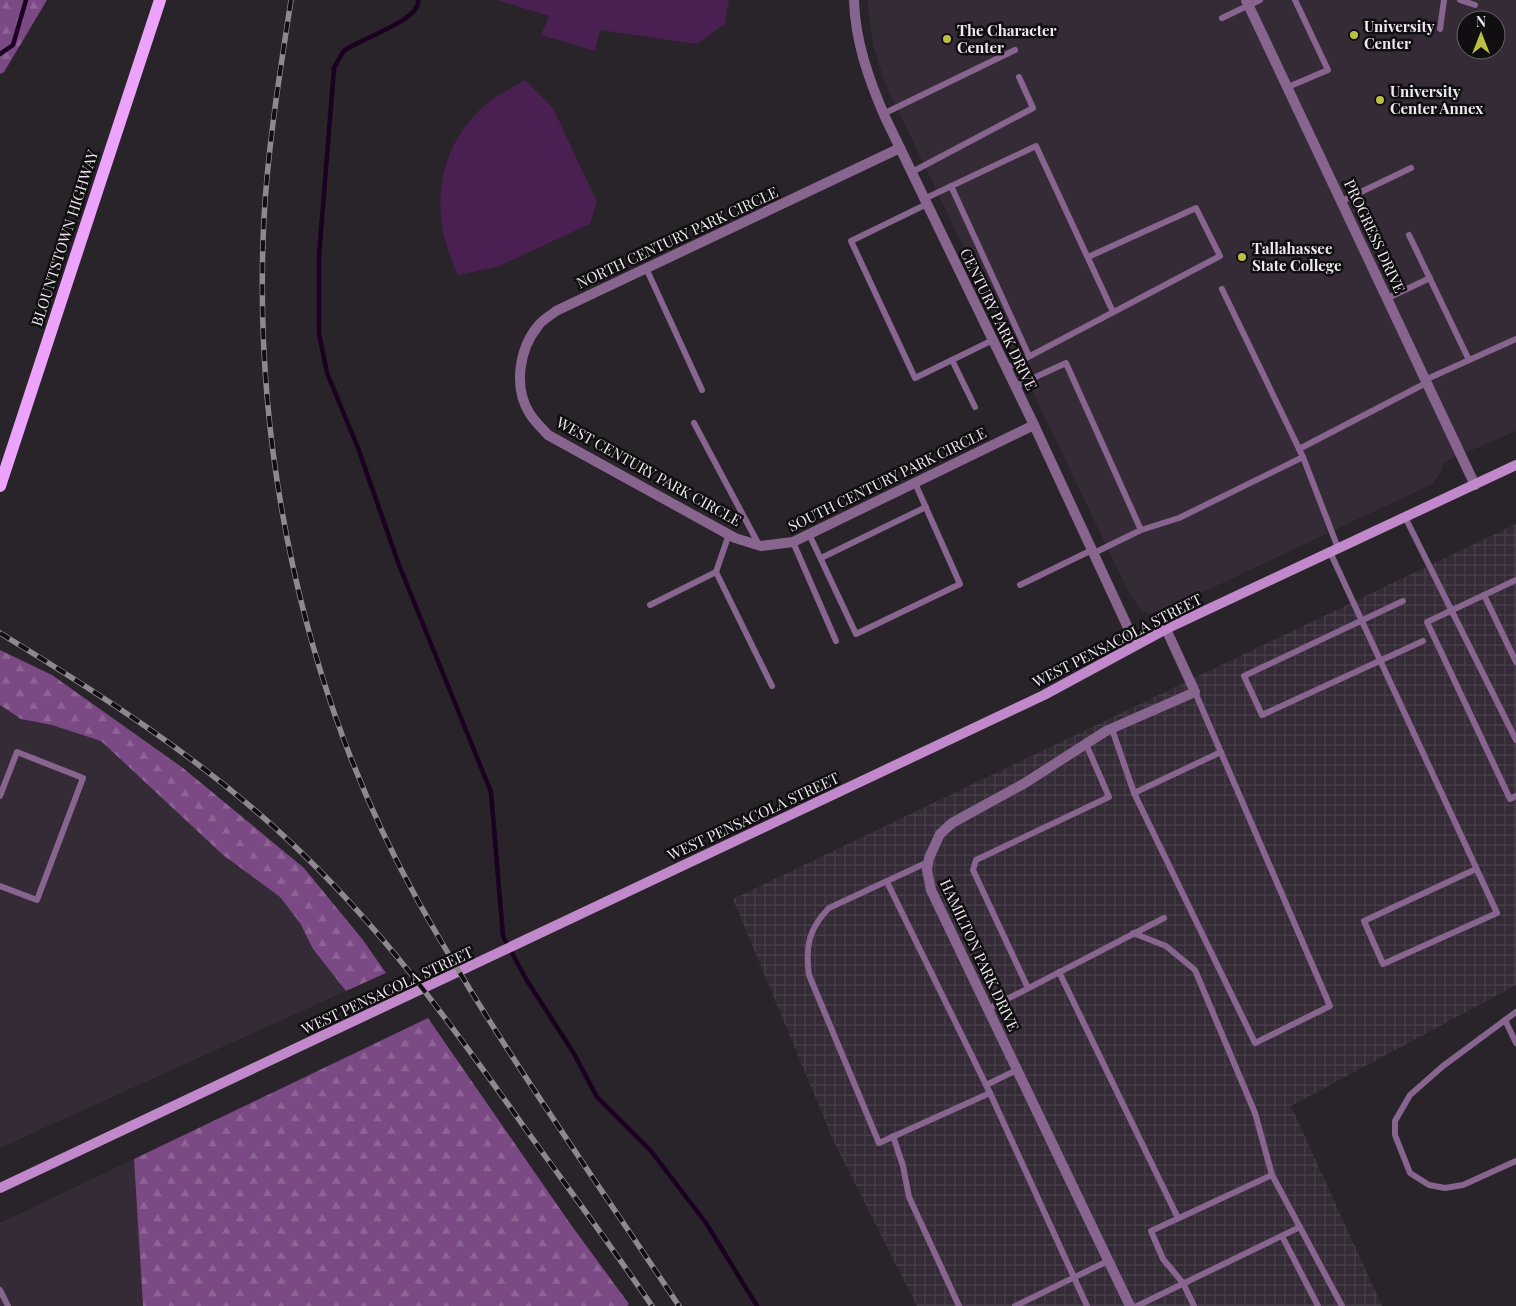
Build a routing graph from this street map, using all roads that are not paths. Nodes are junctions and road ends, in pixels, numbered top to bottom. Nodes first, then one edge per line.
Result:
1 (160, 0) edge
2 (854, 0) edge
3 (1260, 0) edge
4 (1295, 0) edge
5 (1444, 0) edge
6 (1460, 0) edge
7 (1248, 3) edge
8 (1475, 5) dead end
9 (1222, 18) dead end
10 (1440, 30) dead end
11 (1014, 50) dead end
12 (1019, 77) dead end
13 (1288, 87) junction
14 (883, 114) junction
15 (900, 148) junction
16 (1411, 168) dead end
17 (912, 172) junction
18 (951, 186) junction
19 (1342, 201) junction
20 (926, 202) junction
21 (1409, 235) dead end
22 (1088, 257) junction
23 (646, 268) junction
24 (1430, 278) junction
25 (1222, 289) dead end
26 (1388, 298) junction
27 (1113, 312) junction
28 (1516, 339) edge
29 (993, 340) junction
30 (1029, 356) junction
31 (952, 360) junction
32 (1469, 360) junction
33 (1007, 368) junction
34 (1427, 381) junction
35 (1016, 386) junction
36 (702, 390) dead end
37 (523, 396) joint
38 (974, 407) dead end
39 (694, 423) dead end
40 (1034, 425) junction
41 (1299, 449) junction
42 (1303, 457) junction
43 (1516, 465) edge
44 (915, 483) junction
45 (1475, 484) junction
46 (0, 486) edge
47 (926, 507) junction
48 (1405, 517) junction
49 (1141, 530) junction
50 (728, 534) junction
51 (810, 534) junction
52 (793, 542) junction
53 (754, 544) junction
54 (1334, 550) junction
55 (1093, 551) junction
56 (821, 558) junction
57 (716, 572) junction
58 (1515, 583) edge
59 (1020, 585) dead end
60 (1484, 595) junction
61 (1403, 601) dead end
62 (650, 605) dead end
63 (1452, 611) junction
64 (1362, 621) junction
65 (1166, 629) junction
66 (836, 641) dead end
67 (1423, 641) dead end
68 (1136, 645) junction
69 (1380, 660) junction
70 (1516, 662) edge
71 (772, 686) dead end
72 (1195, 692) junction
73 (1112, 729) junction
74 (1516, 740) edge
75 (1086, 744) junction
76 (1221, 752) junction
77 (1134, 793) junction
78 (0, 796) edge
79 (1516, 796) edge
80 (928, 862) junction
81 (1476, 869) junction
82 (886, 882) junction
83 (0, 886) edge
84 (1164, 918) dead end
85 (1133, 933) junction
86 (1060, 972) junction
87 (1028, 988) junction
88 (988, 1009) junction
89 (1516, 1012) edge
90 (1505, 1020) junction
91 (1516, 1043) edge
92 (1017, 1070) junction
93 (986, 1085) junction
94 (990, 1093) junction
95 (892, 1136) junction
96 (1516, 1161) edge
97 (1272, 1175) junction
98 (0, 1188) edge
99 (1178, 1218) junction
100 (1300, 1227) junction
101 (1282, 1236) junction
102 (1108, 1261) junction
103 (1073, 1278) junction
104 (1183, 1284) junction
105 (0, 1290) edge
106 (8, 1306) edge
107 (959, 1306) edge
108 (1015, 1306) edge
109 (1087, 1306) edge
110 (1130, 1306) edge
111 (1137, 1306) edge
112 (1194, 1306) edge
113 (1318, 1306) edge
114 (1342, 1306) edge

1 - 46 main road, BLOUNTSTOWN HIGHWAY
2 - 14 street, CENTURY PARK DRIVE
3 - 7 lane
4 - 13 lane
5 - 10 lane
6 - 8 lane
7 - 9 lane
7 - 13 street, PROGRESS DRIVE
11 - 14 lane
12 - 17 lane
13 - 19 street, PROGRESS DRIVE
14 - 15 street, CENTURY PARK DRIVE
15 - 17 street, CENTURY PARK DRIVE
15 - 23 street, NORTH CENTURY PARK CIRCLE
16 - 19 lane
17 - 20 street, CENTURY PARK DRIVE
18 - 20 lane
18 - 22 lane
18 - 30 lane
19 - 26 street, PROGRESS DRIVE
20 - 29 street, CENTURY PARK DRIVE
20 - 31 lane
21 - 24 lane
22 - 27 lane
22 - 27 lane
23 - 36 lane
23 - 37 street, NORTH CENTURY PARK CIRCLE
24 - 26 lane
24 - 32 lane
25 - 41 lane
26 - 34 street, PROGRESS DRIVE
27 - 30 lane
28 - 32 lane
29 - 31 lane
29 - 33 street, CENTURY PARK DRIVE
30 - 33 lane
31 - 38 lane
32 - 34 lane
33 - 35 street, CENTURY PARK DRIVE
34 - 41 lane
34 - 45 street, PROGRESS DRIVE
35 - 40 street, CENTURY PARK DRIVE
35 - 49 lane
37 - 50 street, WEST CENTURY PARK CIRCLE
39 - 53 lane
40 - 44 street, SOUTH CENTURY PARK CIRCLE
40 - 55 street, CENTURY PARK DRIVE
41 - 42 lane
42 - 49 lane
42 - 54 lane
43 - 45 main road, WEST PENSACOLA STREET
44 - 47 lane
44 - 51 street, SOUTH CENTURY PARK CIRCLE
45 - 48 main road, WEST PENSACOLA STREET
47 - 56 lane
47 - 56 lane
48 - 54 main road, WEST PENSACOLA STREET
48 - 63 lane
49 - 55 lane
50 - 53 street, WEST CENTURY PARK CIRCLE
50 - 57 lane
51 - 52 street, SOUTH CENTURY PARK CIRCLE
51 - 56 lane
52 - 53 street, SOUTH CENTURY PARK CIRCLE
52 - 66 lane
54 - 64 lane
54 - 65 main road, WEST PENSACOLA STREET
55 - 59 lane
55 - 68 street, CENTURY PARK DRIVE
57 - 62 lane
57 - 71 lane
58 - 60 lane
60 - 63 lane
60 - 70 lane
61 - 64 lane
63 - 74 lane
63 - 79 lane
64 - 69 lane
64 - 69 lane
65 - 68 main road, WEST PENSACOLA STREET
65 - 72 street
67 - 69 lane
68 - 98 main road, WEST PENSACOLA STREET
69 - 81 lane
72 - 73 street, HAMILTON PARK DRIVE
72 - 76 lane
73 - 75 street, HAMILTON PARK DRIVE
73 - 77 lane
75 - 80 street, HAMILTON PARK DRIVE
75 - 87 lane
76 - 77 lane
76 - 77 lane
78 - 83 lane
80 - 82 lane
80 - 88 street, HAMILTON PARK DRIVE
81 - 81 lane
82 - 93 lane
82 - 95 lane
84 - 85 lane
85 - 86 lane
85 - 97 lane
86 - 87 lane
86 - 99 lane
87 - 88 lane
88 - 92 street, HAMILTON PARK DRIVE
89 - 90 lane
90 - 91 lane
90 - 96 lane
92 - 93 lane
92 - 102 street, HAMILTON PARK DRIVE
93 - 94 lane
94 - 95 lane
94 - 103 lane
95 - 107 lane
97 - 99 lane
97 - 100 lane
99 - 104 lane
100 - 101 lane
100 - 114 lane
101 - 104 lane
101 - 113 lane
102 - 103 lane
102 - 110 street, HAMILTON PARK DRIVE
103 - 108 lane
103 - 109 lane
104 - 111 lane
104 - 112 lane
105 - 106 lane

